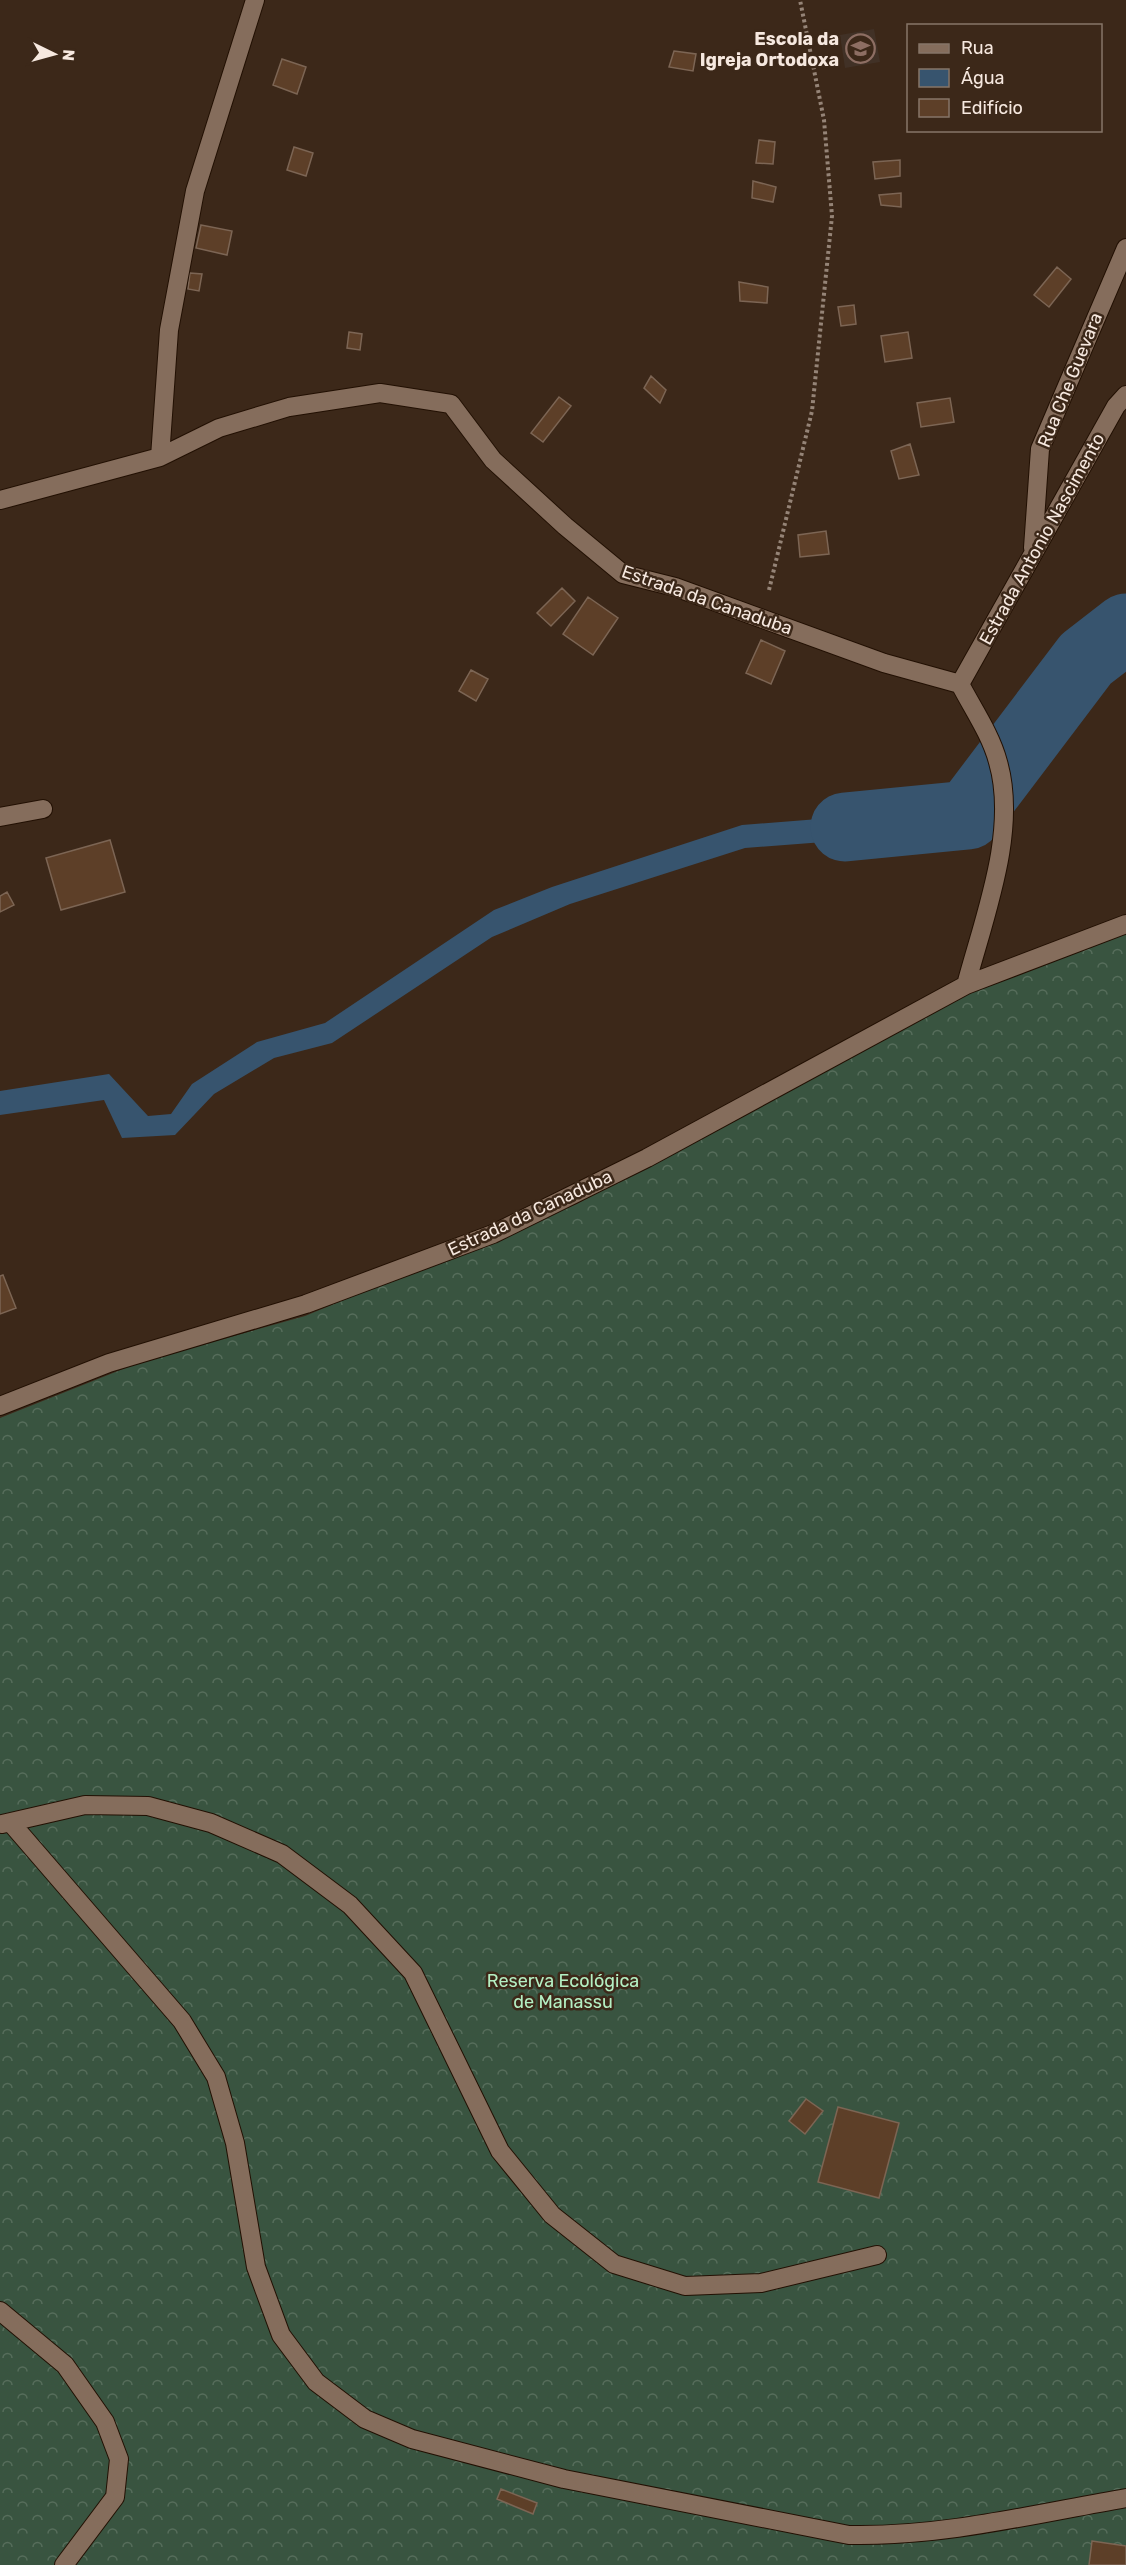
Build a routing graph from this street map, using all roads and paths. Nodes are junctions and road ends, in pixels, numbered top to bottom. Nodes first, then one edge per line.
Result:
1 (255, 0) edge
2 (800, 0) edge
3 (1126, 248) edge
4 (1126, 395) edge
5 (160, 457) junction
6 (0, 500) edge
7 (1033, 553) junction
8 (762, 620) junction
9 (960, 684) junction
10 (43, 808) dead end
11 (0, 817) edge
12 (1126, 924) edge
13 (966, 985) junction
14 (0, 1406) edge
15 (6, 1824) edge
16 (878, 2255) dead end
17 (0, 2311) edge
18 (1126, 2498) edge
19 (64, 2565) edge

1 - 5 street
2 - 8 path
3 - 7 street, Rua Che Guevara
4 - 7 street, Estrada Antonio Nascimento
5 - 6 street, Estrada da Canaduba
5 - 8 street, Estrada da Canaduba
7 - 9 street, Estrada Antonio Nascimento
8 - 9 street, Estrada da Canaduba
9 - 13 street
10 - 11 street
12 - 13 street, Estrada da Canaduba
13 - 14 street, Estrada da Canaduba
15 - 16 street
15 - 18 street
17 - 19 street

